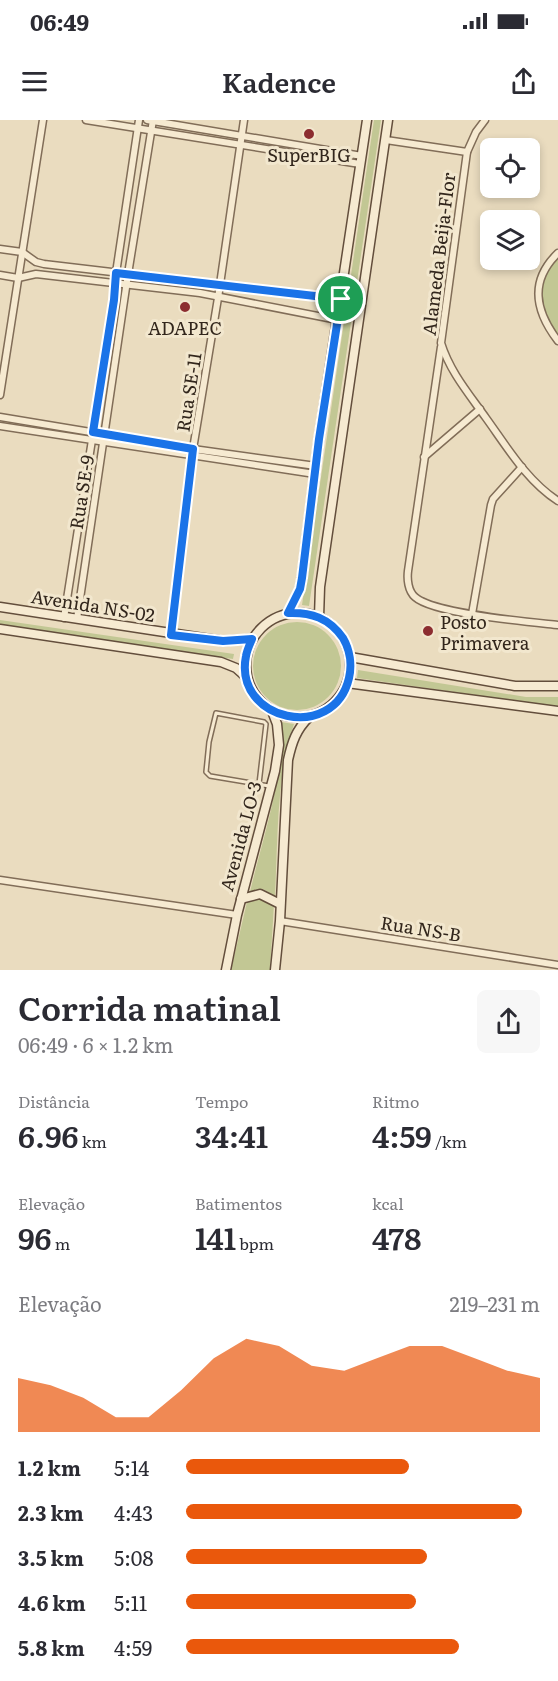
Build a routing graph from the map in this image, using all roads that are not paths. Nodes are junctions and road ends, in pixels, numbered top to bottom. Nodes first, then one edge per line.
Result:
1 (43, 120) edge
2 (86, 120) edge
3 (139, 120) edge
4 (151, 120) edge
5 (244, 120) edge
6 (367, 120) edge
7 (388, 120) edge
8 (485, 120) edge
9 (138, 128) junction
10 (152, 130) junction
11 (242, 135) junction
12 (386, 140) junction
13 (242, 144) junction
14 (466, 152) junction
15 (361, 160) junction
16 (0, 249) edge
17 (22, 252) junction
18 (558, 253) edge
19 (116, 273) junction
20 (128, 274) junction
21 (0, 275) edge
22 (18, 278) junction
23 (115, 282) junction
24 (127, 284) junction
25 (220, 285) junction
26 (219, 298) junction
27 (341, 299) junction
28 (338, 320) junction
29 (558, 341) edge
30 (441, 343) junction
31 (0, 395) edge
32 (480, 409) junction
33 (0, 417) edge
34 (0, 426) edge
35 (93, 432) junction
36 (104, 434) junction
37 (91, 441) junction
38 (104, 443) junction
39 (193, 449) junction
40 (192, 457) junction
41 (423, 457) junction
42 (522, 466) junction
43 (315, 470) junction
44 (558, 501) edge
45 (0, 607) edge
46 (288, 613) junction
47 (472, 614) junction
48 (319, 616) junction
49 (64, 618) junction
50 (77, 619) junction
51 (558, 625) edge
52 (0, 628) edge
53 (171, 635) junction
54 (252, 639) junction
55 (350, 657) junction
56 (246, 677) junction
57 (347, 683) junction
58 (558, 686) edge
59 (272, 711) junction
60 (558, 711) edge
61 (309, 717) junction
62 (259, 784) junction
63 (271, 786) junction
64 (0, 880) edge
65 (241, 899) junction
66 (280, 904) junction
67 (237, 915) junction
68 (280, 921) junction
69 (558, 965) edge
70 (225, 970) edge
71 (275, 970) edge

1 - 17 street
2 - 9 street
3 - 9 street, Rua SE-9
4 - 10 street, Rua SE-9
4 - 11 street
5 - 11 street, Rua SE-11
6 - 15 street
7 - 12 street
8 - 14 street, Alameda Beija-Flor
9 - 10 street
9 - 19 street, Rua SE-9
10 - 13 street
10 - 20 street, Rua SE-9
11 - 13 street, Rua SE-11
11 - 15 street
12 - 14 street
12 - 48 street
13 - 15 street
13 - 25 street, Rua SE-11
14 - 30 street, Alameda Beija-Flor
15 - 27 street
16 - 17 street
17 - 19 street
17 - 22 street
18 - 29 street
19 - 20 street
19 - 23 street, Rua SE-9
20 - 24 street, Rua SE-9
20 - 25 street
21 - 22 street
22 - 23 street
22 - 31 street
23 - 24 street
23 - 35 street, Rua SE-9
24 - 26 street
24 - 36 street, Rua SE-9
25 - 26 street, Rua SE-11
25 - 27 street
26 - 28 street
26 - 39 street, Rua SE-11
27 - 28 street
28 - 43 street
30 - 32 street, Alameda Beija-Flor
30 - 41 street
32 - 41 street
32 - 42 street, Alameda Beija-Flor
33 - 35 street
34 - 37 street
35 - 36 street
35 - 37 street, Rua SE-9
36 - 38 street, Rua SE-9
36 - 39 street
37 - 38 street
37 - 49 street, Rua SE-9
38 - 40 street
38 - 50 street, Rua SE-9
39 - 40 street, Rua SE-11
39 - 43 street
40 - 43 street
40 - 53 street, Rua SE-11
41 - 47 street
42 - 44 street, Alameda Beija-Flor
42 - 47 street
43 - 46 street
45 - 49 street, Avenida NS-02
46 - 48 street
46 - 54 street
47 - 51 street
48 - 55 street
49 - 50 street, Avenida NS-02
50 - 53 street, Avenida NS-02
52 - 56 street, Avenida NS-02
53 - 54 street, Avenida NS-02
54 - 56 street
55 - 57 street
55 - 58 street
56 - 59 street
57 - 60 street
57 - 61 street
59 - 61 street
59 - 63 street, Avenida LO-3
61 - 66 street, Avenida LO-3
62 - 62 lane
62 - 63 lane
63 - 65 street, Avenida LO-3
64 - 67 street
65 - 66 street
65 - 67 street, Avenida LO-3
66 - 68 street, Avenida LO-3
67 - 70 street, Avenida LO-3
68 - 69 street, Rua NS-B
68 - 71 street, Avenida LO-3

